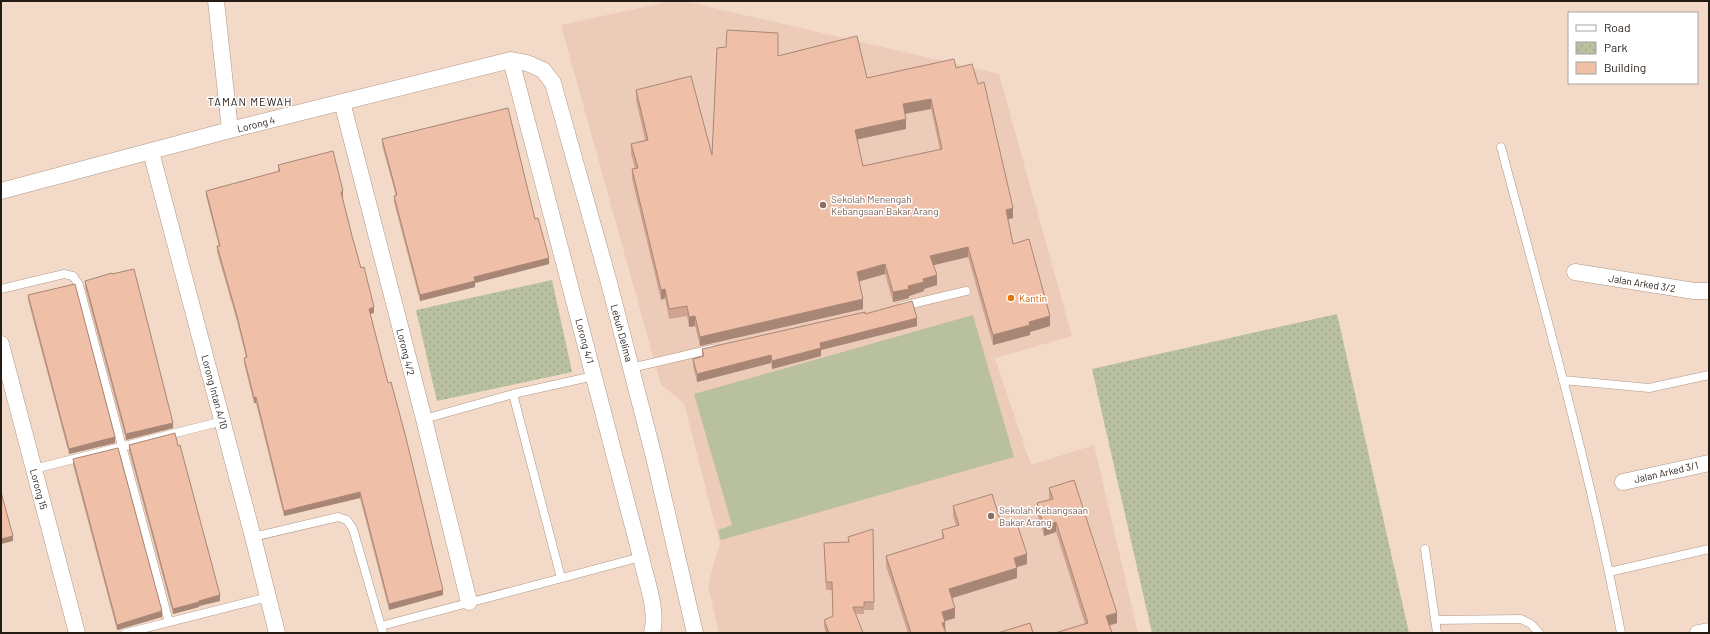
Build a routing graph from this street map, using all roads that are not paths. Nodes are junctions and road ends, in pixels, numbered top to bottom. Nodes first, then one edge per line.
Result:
1 (216, 1) edge
2 (511, 60) junction
3 (342, 102) junction
4 (230, 130) junction
5 (1502, 147) dead end
6 (151, 152) junction
7 (1, 191) edge
8 (1575, 272) dead end
9 (1, 289) edge
10 (966, 291) dead end
11 (1709, 291) edge
12 (896, 307) edge
13 (1, 344) edge
14 (717, 348) edge
15 (631, 368) junction
16 (1709, 375) edge
17 (594, 376) junction
18 (1563, 380) junction
19 (513, 394) junction
20 (424, 419) junction
21 (223, 421) junction
22 (121, 447) junction
23 (1709, 463) edge
24 (34, 469) junction
25 (1623, 482) dead end
26 (253, 537) junction
27 (1425, 549) dead end
28 (1709, 549) edge
29 (641, 557) junction
30 (1609, 572) junction
31 (561, 578) junction
32 (268, 597) junction
33 (469, 602) junction
34 (1435, 620) junction
35 (169, 622) junction
36 (653, 628) edge
37 (382, 629) edge
38 (1709, 631) edge
39 (77, 633) edge
40 (126, 633) edge
41 (276, 633) edge
42 (695, 633) edge
43 (1437, 633) edge
44 (1539, 633) edge
45 (1621, 633) edge
46 (1698, 633) edge

1 - 4 street
2 - 3 street, Lorong 4
2 - 15 street, Lebuh Delima
2 - 17 street, Lorong 4/1
3 - 4 street, Lorong 4
3 - 20 street, Lorong 4/2
4 - 6 street, Lorong 4
5 - 18 lane
6 - 7 street, Lorong 4
6 - 21 street, Lorong Intan A/10
8 - 11 street, Jalan Arked 3/2
9 - 22 lane
10 - 12 lane
13 - 24 street, Lorong 15
14 - 15 lane
15 - 42 street, Lebuh Delima
16 - 18 lane
17 - 19 lane
17 - 29 street, Lorong 4/1
18 - 30 lane
19 - 20 lane
19 - 31 lane
20 - 33 street, Lorong 4/2
21 - 22 lane
21 - 26 street, Lorong Intan A/10
22 - 24 lane
22 - 35 lane
23 - 25 street, Jalan Arked 3/1
24 - 39 street, Lorong 15
26 - 32 street, Lorong Intan A/10
26 - 37 lane
27 - 34 lane
28 - 30 lane
29 - 31 lane
29 - 36 street, Lorong 4/1
30 - 45 lane
31 - 33 lane
32 - 35 lane
32 - 41 street, Lorong Intan A/10
33 - 37 lane
34 - 43 lane
34 - 44 lane
35 - 40 lane
38 - 46 street

